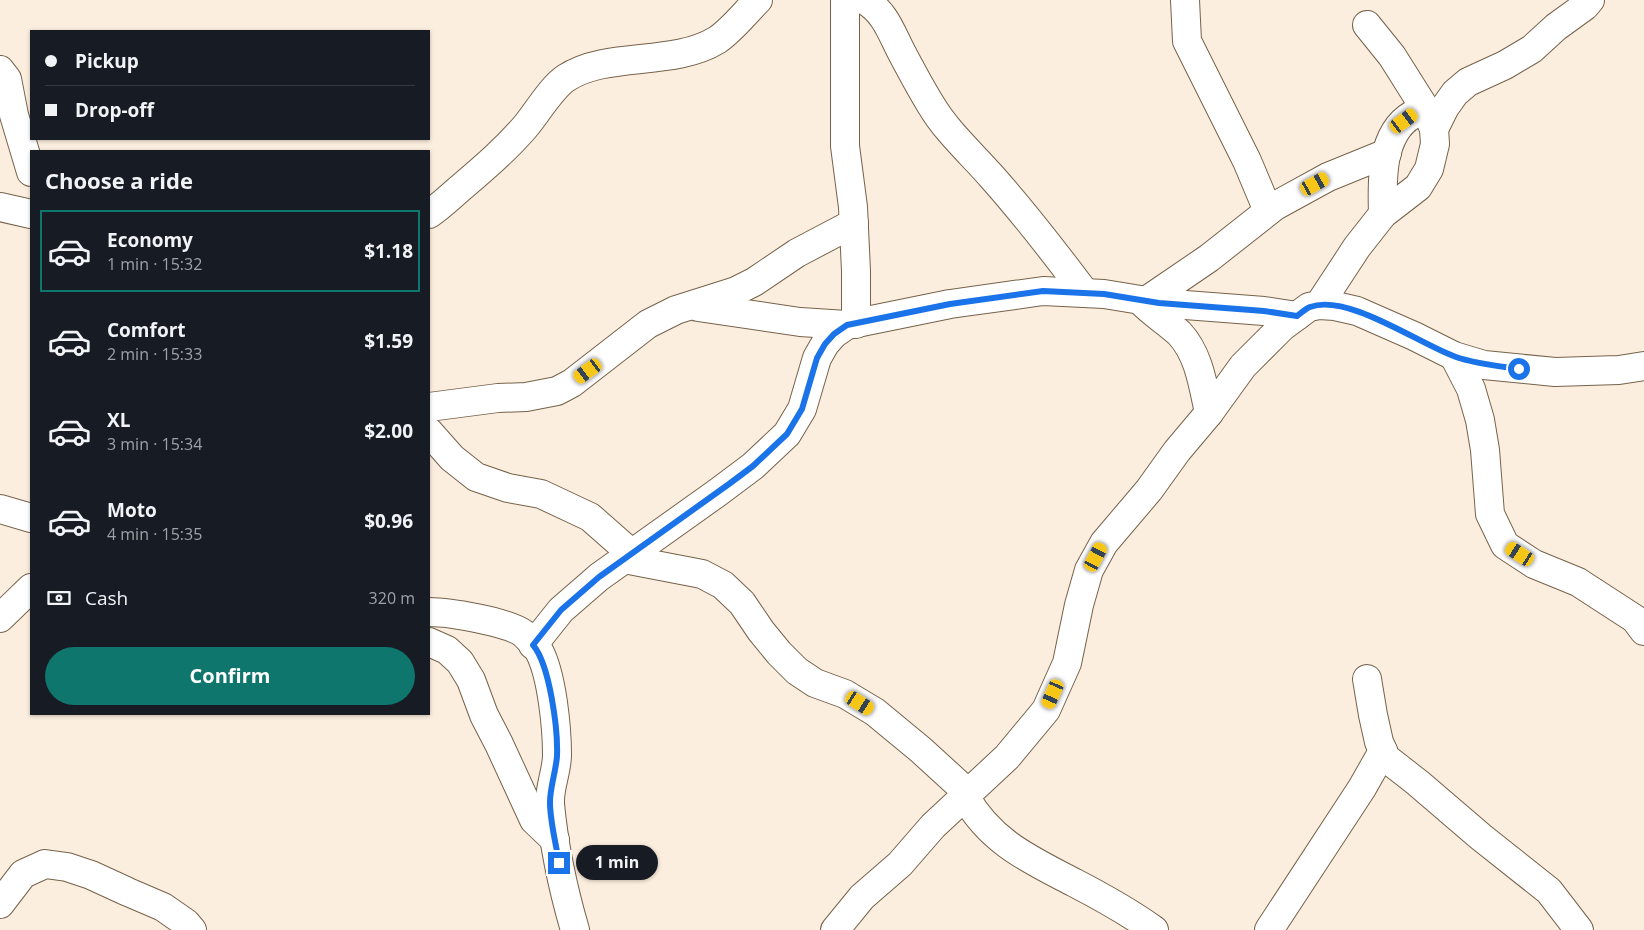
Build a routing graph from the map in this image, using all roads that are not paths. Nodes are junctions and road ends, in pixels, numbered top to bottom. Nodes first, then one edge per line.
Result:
1 (758, 0) edge
2 (846, 0) edge
3 (864, 0) edge
4 (1185, 0) edge
5 (1590, 0) edge
6 (1367, 25) dead end
7 (0, 70) edge
8 (1430, 119) junction
9 (1387, 153) junction
10 (30, 165) edge
11 (0, 208) edge
12 (1268, 212) junction
13 (430, 213) edge
14 (30, 214) edge
15 (1383, 214) junction
16 (854, 223) junction
17 (1085, 293) junction
18 (1143, 301) junction
19 (689, 306) junction
20 (1308, 310) junction
21 (851, 324) junction
22 (1454, 356) junction
23 (1644, 366) edge
24 (430, 407) edge
25 (1209, 412) junction
26 (430, 433) edge
27 (0, 508) edge
28 (30, 518) edge
29 (628, 556) junction
30 (30, 589) edge
31 (14, 609) edge
32 (430, 612) edge
33 (1644, 631) edge
34 (430, 642) edge
35 (533, 645) junction
36 (1367, 679) dead end
37 (1383, 751) junction
38 (967, 795) junction
39 (555, 840) junction
40 (0, 904) edge
41 (192, 930) edge
42 (575, 930) edge
43 (835, 930) edge
44 (1154, 930) edge
45 (1269, 930) edge
46 (1579, 930) edge

1 - 13 street
2 - 16 street
3 - 17 street
4 - 12 street
5 - 8 street
6 - 8 street
7 - 10 street
8 - 9 street
8 - 15 street
9 - 12 street
9 - 15 street
11 - 14 street
12 - 18 street
15 - 20 street
16 - 19 street
16 - 21 street
17 - 18 street
17 - 21 street
18 - 20 street
18 - 25 street
19 - 21 street
19 - 24 street
20 - 22 street
20 - 25 street
21 - 29 street
22 - 23 street
22 - 33 street
25 - 38 street
26 - 29 street
27 - 28 street
29 - 35 street
29 - 38 street
30 - 31 street
32 - 35 street
34 - 39 street
35 - 39 street
36 - 37 street
37 - 45 street
37 - 46 street
38 - 43 street
38 - 44 street
39 - 42 street
40 - 41 street

